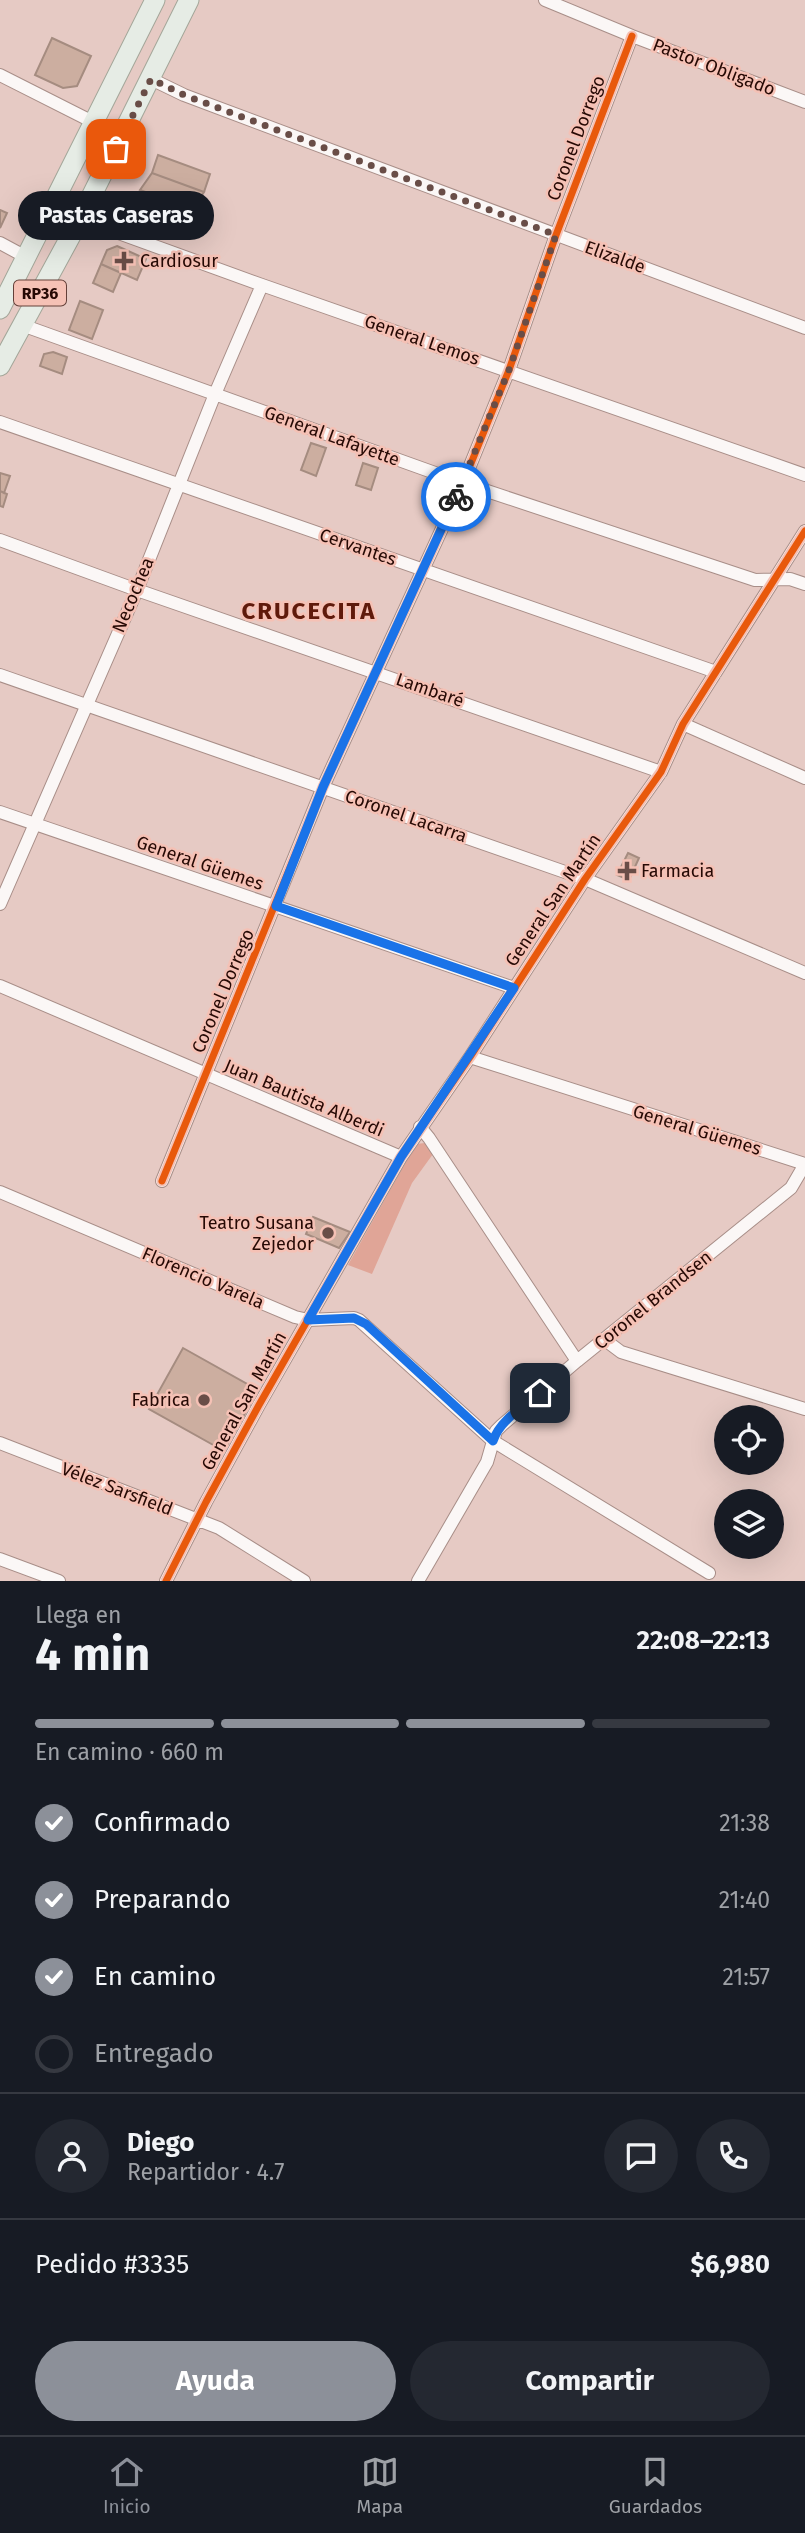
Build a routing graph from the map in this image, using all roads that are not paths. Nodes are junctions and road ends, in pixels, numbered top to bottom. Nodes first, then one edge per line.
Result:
1 (155, 0) edge
2 (189, 0) edge
3 (545, 0) edge
4 (632, 36) junction
5 (0, 75) edge
6 (151, 79) junction
7 (805, 102) edge
8 (95, 123) junction
9 (80, 219) junction
10 (556, 235) junction
11 (0, 243) edge
12 (26, 257) junction
13 (262, 285) junction
14 (0, 309) edge
15 (22, 325) junction
16 (805, 328) edge
17 (0, 366) edge
18 (509, 370) junction
19 (215, 394) junction
20 (0, 422) edge
21 (805, 475) edge
22 (463, 483) junction
23 (178, 484) junction
24 (805, 531) edge
25 (0, 540) edge
26 (422, 570) junction
27 (773, 581) junction
28 (805, 584) edge
29 (137, 590) junction
30 (377, 672) junction
31 (716, 672) junction
32 (0, 675) edge
33 (85, 704) junction
34 (683, 724) junction
35 (661, 772) junction
36 (805, 778) edge
37 (323, 787) junction
38 (0, 812) edge
39 (34, 822) junction
40 (585, 879) junction
41 (0, 904) edge
42 (276, 906) junction
43 (805, 974) edge
44 (0, 986) edge
45 (514, 988) junction
46 (470, 1057) junction
47 (206, 1072) junction
48 (420, 1127) junction
49 (401, 1157) junction
50 (805, 1164) edge
51 (162, 1181) dead end
52 (0, 1192) edge
53 (308, 1320) junction
54 (605, 1340) junction
55 (577, 1361) junction
56 (805, 1409) edge
57 (493, 1441) junction
58 (0, 1443) edge
59 (197, 1521) junction
60 (0, 1559) edge
61 (709, 1573) dead end
62 (59, 1581) edge
63 (166, 1581) edge
64 (304, 1581) edge
65 (418, 1581) edge

1 - 8 main road, RP36
2 - 6 main road, RP36
3 - 4 street, Pastor Obligado
4 - 7 street, Pastor Obligado
4 - 10 street, Coronel Dorrego
5 - 8 street
6 - 9 main road, RP36
6 - 10 street, Elizalde
8 - 12 main road, RP36
9 - 13 street, General Lemos
9 - 15 main road, RP36
10 - 16 street, Elizalde
10 - 18 street, Coronel Dorrego
11 - 12 street
12 - 14 main road, RP36
13 - 18 street, General Lemos
13 - 19 street, Necochea
15 - 17 main road, RP36
15 - 19 street, General Lafayette
18 - 21 street, General Lemos
18 - 22 street, Coronel Dorrego
19 - 22 street, General Lafayette
19 - 23 street, Necochea
20 - 23 street, Cervantes
22 - 26 street, Coronel Dorrego
22 - 27 street, General Lafayette
23 - 26 street, Cervantes
23 - 29 street, Necochea
24 - 27 street, General San Martín
25 - 29 street, Lambaré
26 - 30 street, Coronel Dorrego
26 - 31 street, Cervantes
27 - 28 street, General Lafayette
27 - 31 street, General San Martín
29 - 30 street, Lambaré
29 - 33 street, Necochea
30 - 35 street, Lambaré
30 - 37 street, Coronel Dorrego
31 - 34 street, General San Martín
32 - 33 street, Coronel Lacarra
33 - 37 street, Coronel Lacarra
33 - 39 street, Necochea
34 - 35 street, General San Martín
34 - 36 street
35 - 40 street, General San Martín
37 - 40 street, Coronel Lacarra
37 - 42 street, Coronel Dorrego
38 - 39 street, General Güemes
39 - 41 street, Necochea
39 - 42 street, General Güemes
40 - 43 street, Coronel Lacarra
40 - 45 street, General San Martín
42 - 45 street, General Güemes
42 - 47 street, Coronel Dorrego
44 - 47 street, Juan Bautista Alberdi
45 - 46 street, General San Martín
46 - 48 street, General San Martín
46 - 50 street, General Güemes
47 - 49 street, Juan Bautista Alberdi
47 - 51 street, Coronel Dorrego
48 - 49 street, General San Martín
48 - 55 street
49 - 53 street, General San Martín
50 - 54 street, Coronel Brandsen
52 - 53 street, Florencio Varela
53 - 57 street, Florencio Varela
53 - 59 street, General San Martín
54 - 55 street, Coronel Brandsen
54 - 56 street
55 - 57 street, Coronel Brandsen
57 - 61 street, Florencio Varela
57 - 65 street, Coronel Brandsen
58 - 59 street, Vélez Sarsfield
59 - 63 street, General San Martín
59 - 64 street, Vélez Sarsfield
60 - 62 street

